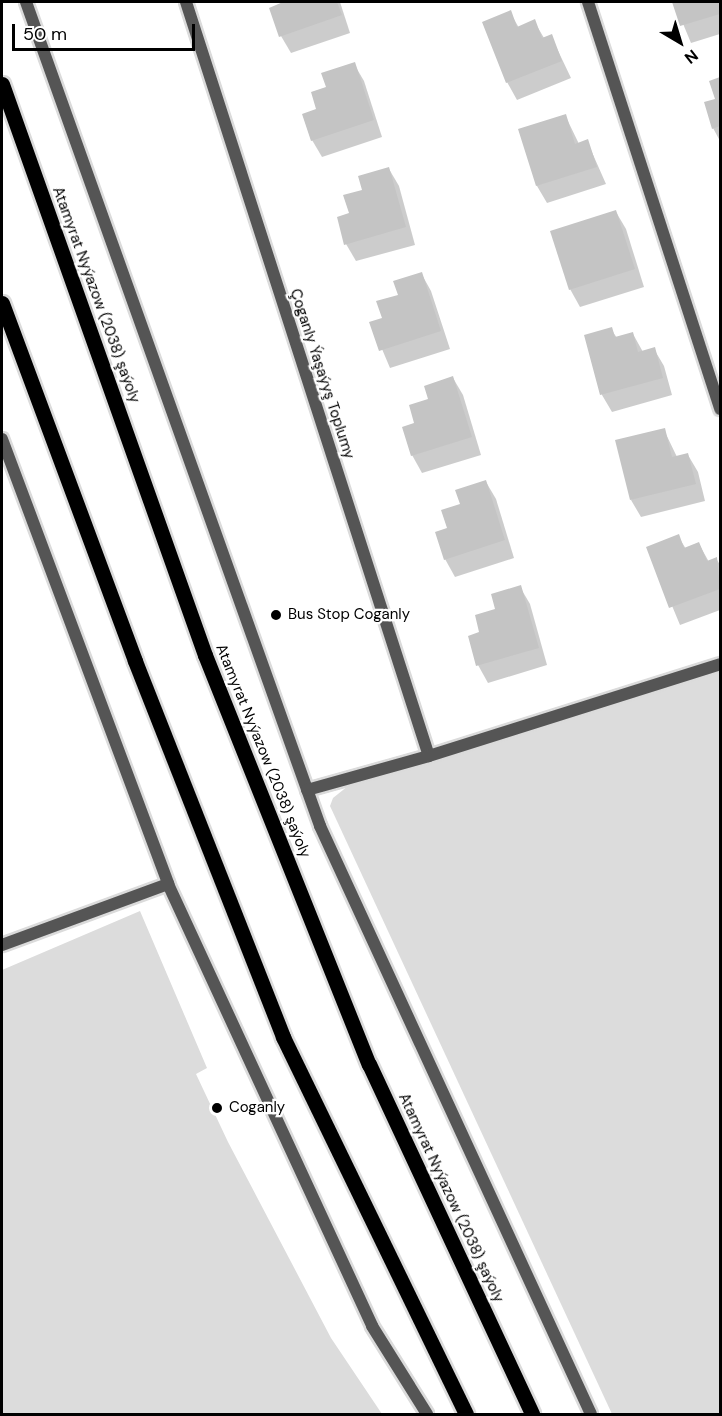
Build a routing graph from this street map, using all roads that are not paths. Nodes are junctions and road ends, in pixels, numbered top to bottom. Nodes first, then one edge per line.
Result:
1 (26, 2) edge
2 (186, 2) edge
3 (588, 2) edge
4 (2, 84) edge
5 (2, 303) edge
6 (720, 409) edge
7 (2, 439) edge
8 (720, 664) edge
9 (429, 756) junction
10 (307, 790) junction
11 (168, 884) junction
12 (2, 945) edge
13 (428, 1414) edge
14 (466, 1414) edge
15 (532, 1414) edge
16 (591, 1414) edge

1 - 10 street
2 - 9 street, Çoganly Ýaşaýyş Toplumy
3 - 6 street
4 - 15 main road, Atamyrat Nyýazow (2038) şaýoly
5 - 14 main road
7 - 11 street
8 - 9 street
9 - 10 street
10 - 16 street
11 - 12 street
11 - 13 street

